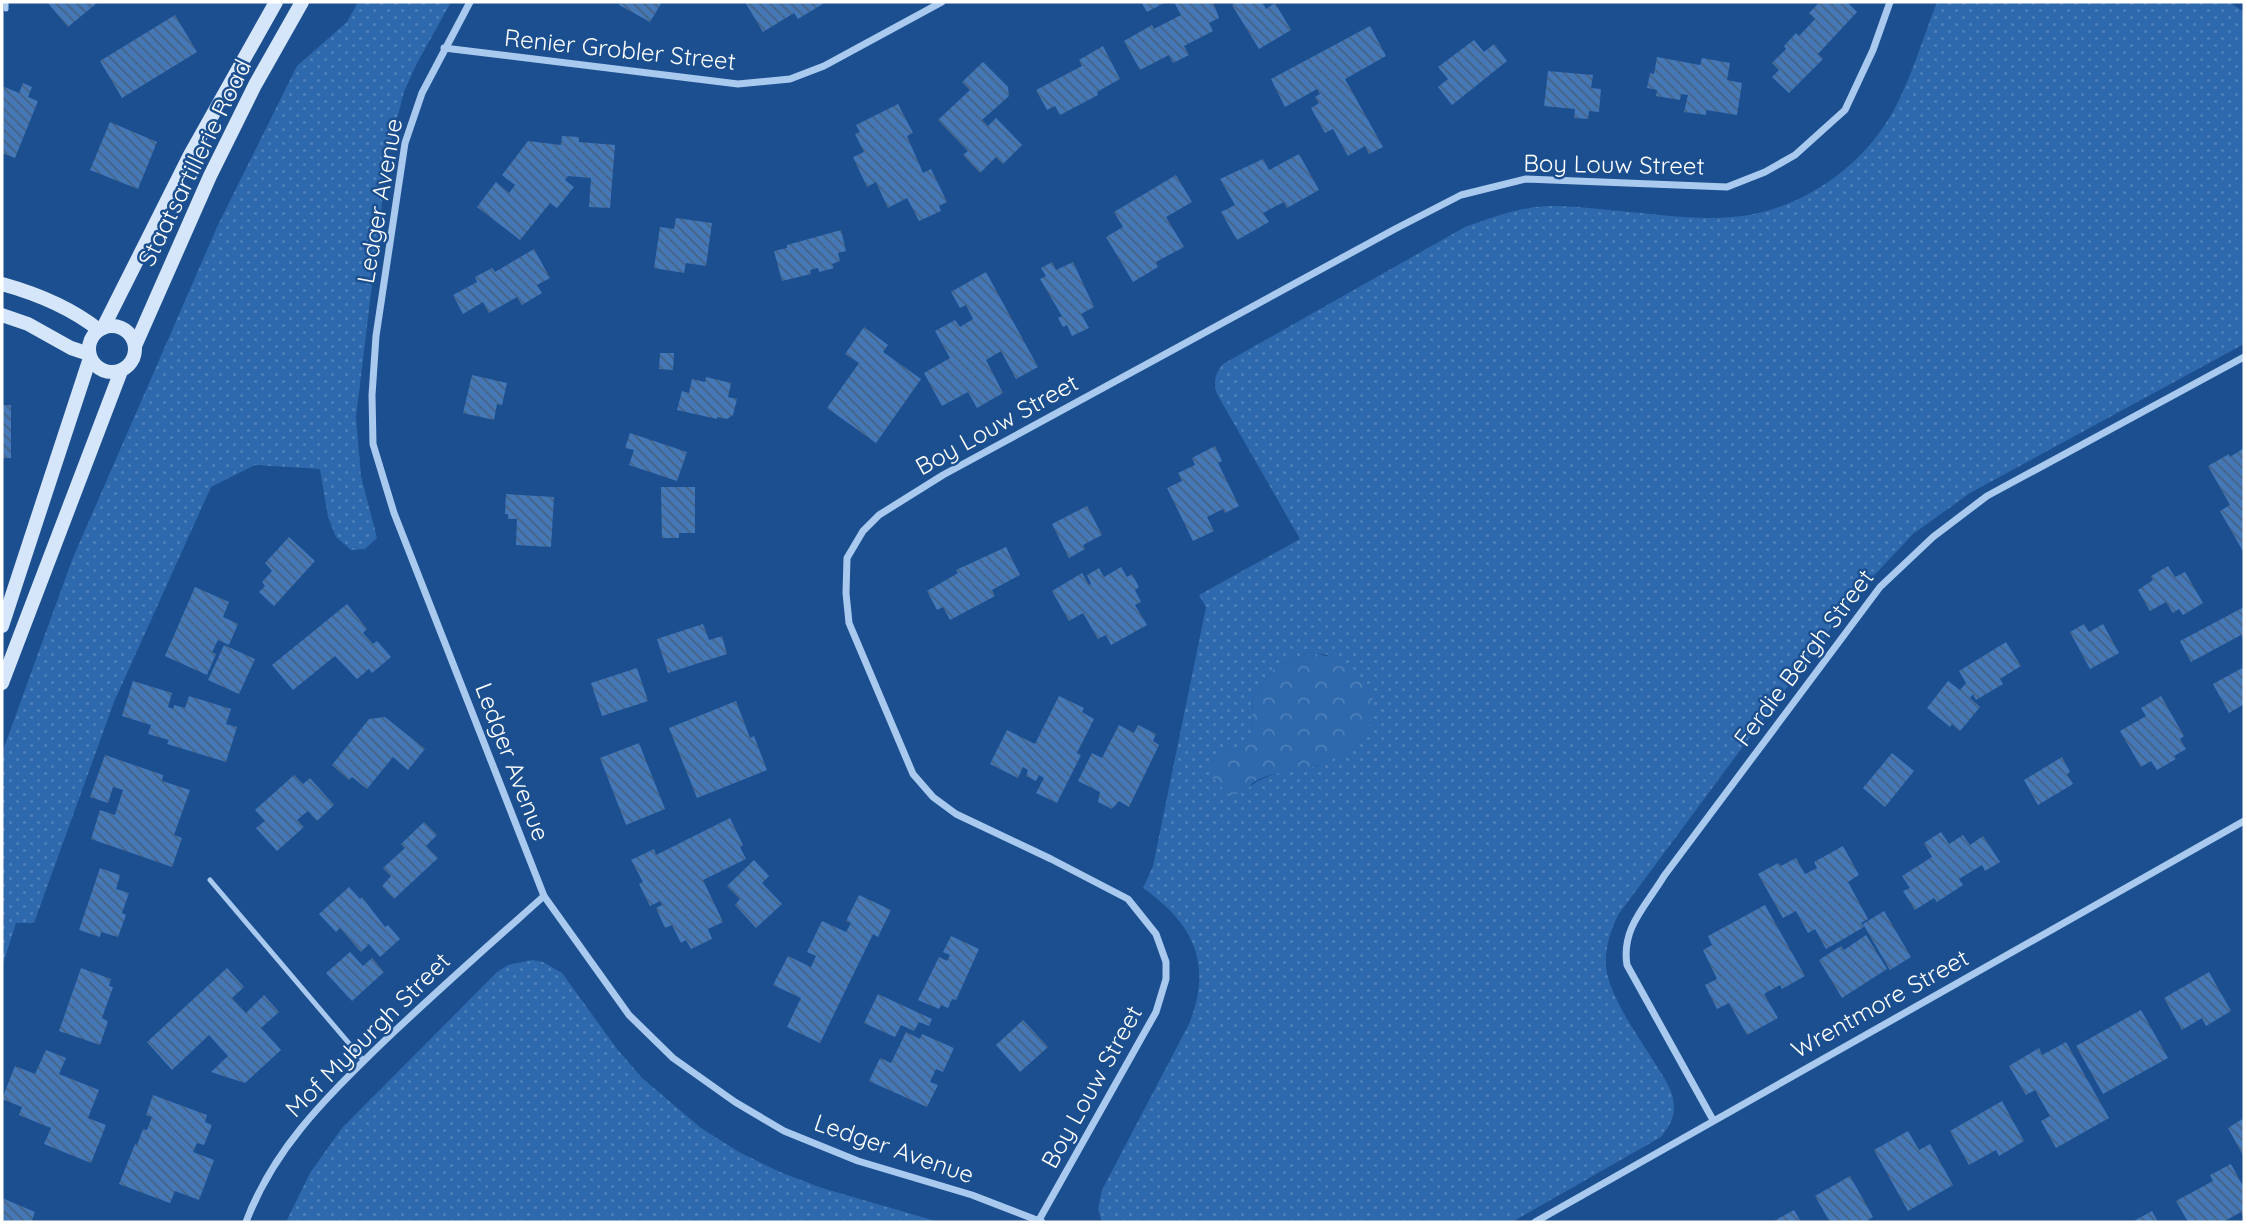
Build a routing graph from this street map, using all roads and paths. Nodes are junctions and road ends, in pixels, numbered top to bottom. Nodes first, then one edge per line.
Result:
1 (275, 2) edge
2 (302, 2) edge
3 (470, 2) edge
4 (942, 2) edge
5 (1889, 2) edge
6 (444, 48) junction
7 (2, 284) edge
8 (2, 315) edge
9 (101, 329) junction
10 (135, 346) junction
11 (89, 356) junction
12 (2244, 358) edge
13 (121, 371) junction
14 (2, 626) edge
15 (2, 683) edge
16 (2244, 821) edge
17 (210, 880) dead end
18 (544, 896) junction
19 (364, 1061) junction
20 (1713, 1120) junction
21 (1041, 1221) edge
22 (246, 1222) edge
23 (1535, 1222) edge

1 - 9 street, Staatsartillerie Road
2 - 10 street, Staatsartillerie Road
3 - 6 street, Ledger Avenue
4 - 6 street, Renier Grobler Street
5 - 21 street, Boy Louw Street
6 - 18 street, Ledger Avenue
7 - 9 street
8 - 11 street
9 - 10 street
9 - 11 street
10 - 13 street
11 - 13 street
11 - 14 street
12 - 20 street, Ferdie Bergh Street
13 - 15 street
16 - 20 street, Wrentmore Street
17 - 19 lane
18 - 19 street, Mof Myburgh Street
18 - 21 street, Ledger Avenue
19 - 22 street, Mof Myburgh Street
20 - 23 street, Wrentmore Street

